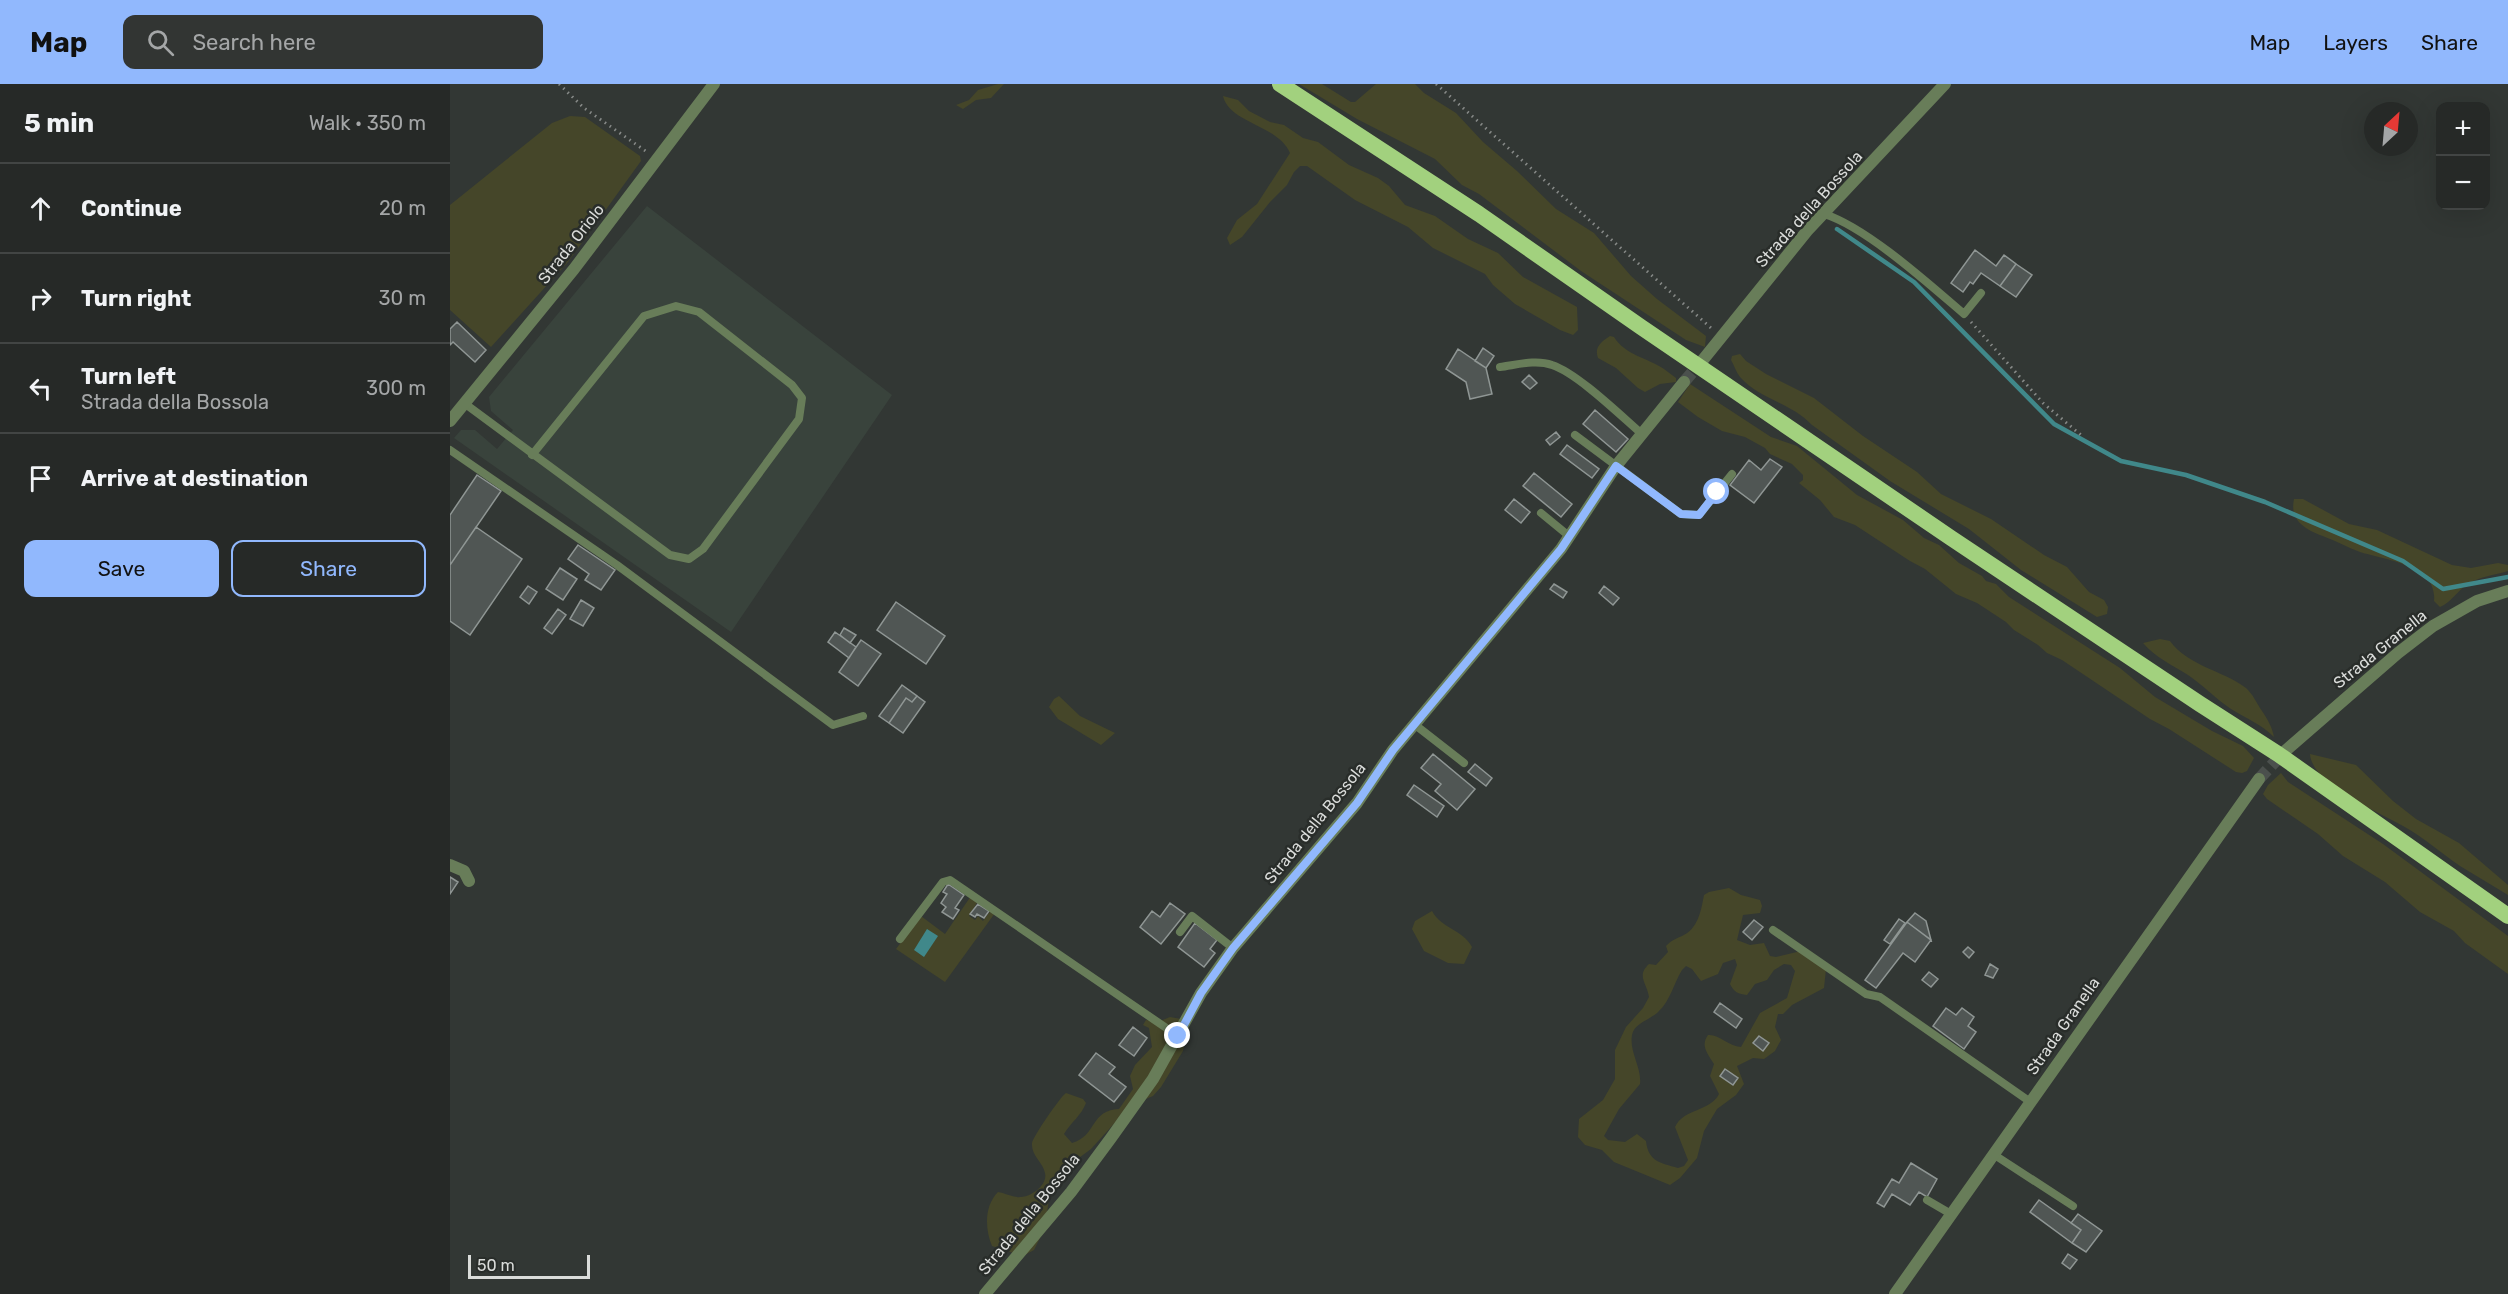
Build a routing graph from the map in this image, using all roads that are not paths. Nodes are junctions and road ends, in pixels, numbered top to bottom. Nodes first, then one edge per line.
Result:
1 (714, 84) edge
2 (1280, 84) edge
3 (1945, 84) edge
4 (1824, 213) junction
5 (1981, 293) dead end
6 (1702, 361) tunnel mouth
7 (1500, 367) dead end
8 (1684, 382) tunnel mouth
9 (464, 403) junction
10 (450, 421) edge
11 (1642, 434) junction
12 (1575, 435) dead end
13 (450, 450) edge
14 (532, 455) junction
15 (1616, 466) junction
16 (1732, 474) dead end
17 (1541, 513) dead end
18 (1569, 536) junction
19 (2508, 591) edge
20 (862, 716) dead end
21 (1414, 724) junction
22 (2284, 752) tunnel mouth
23 (1464, 763) dead end
24 (2259, 779) tunnel mouth
25 (450, 865) edge
26 (469, 881) dead end
27 (2508, 916) edge
28 (1773, 930) dead end
29 (1180, 932) dead end
30 (900, 939) dead end
31 (1233, 948) junction
32 (1178, 1036) junction
33 (2030, 1101) junction
34 (1993, 1154) junction
35 (1927, 1200) dead end
36 (2073, 1206) dead end
37 (1951, 1214) junction
38 (985, 1294) edge
39 (1895, 1294) edge

1 - 9 street, Strada Oriolo
2 - 27 highway
3 - 4 street, Strada della Bossola
4 - 5 lane
4 - 6 street, Strada della Bossola
7 - 11 lane
8 - 11 street, Strada della Bossola
9 - 10 street, Strada Oriolo
9 - 14 lane
11 - 15 street, Strada della Bossola
12 - 15 lane
13 - 20 lane
14 - 14 lane
15 - 16 lane
15 - 18 street, Strada della Bossola
17 - 18 lane
18 - 21 street, Strada della Bossola
19 - 22 street, Strada Granella
21 - 23 lane
21 - 31 street, Strada della Bossola
24 - 33 street, Strada Granella
25 - 26 street
28 - 33 lane
29 - 31 lane
30 - 32 lane
31 - 32 street, Strada della Bossola
32 - 38 street, Strada della Bossola
33 - 34 street, Strada Granella
34 - 36 lane
34 - 37 street, Strada Granella
35 - 37 lane
37 - 39 street, Strada Granella

